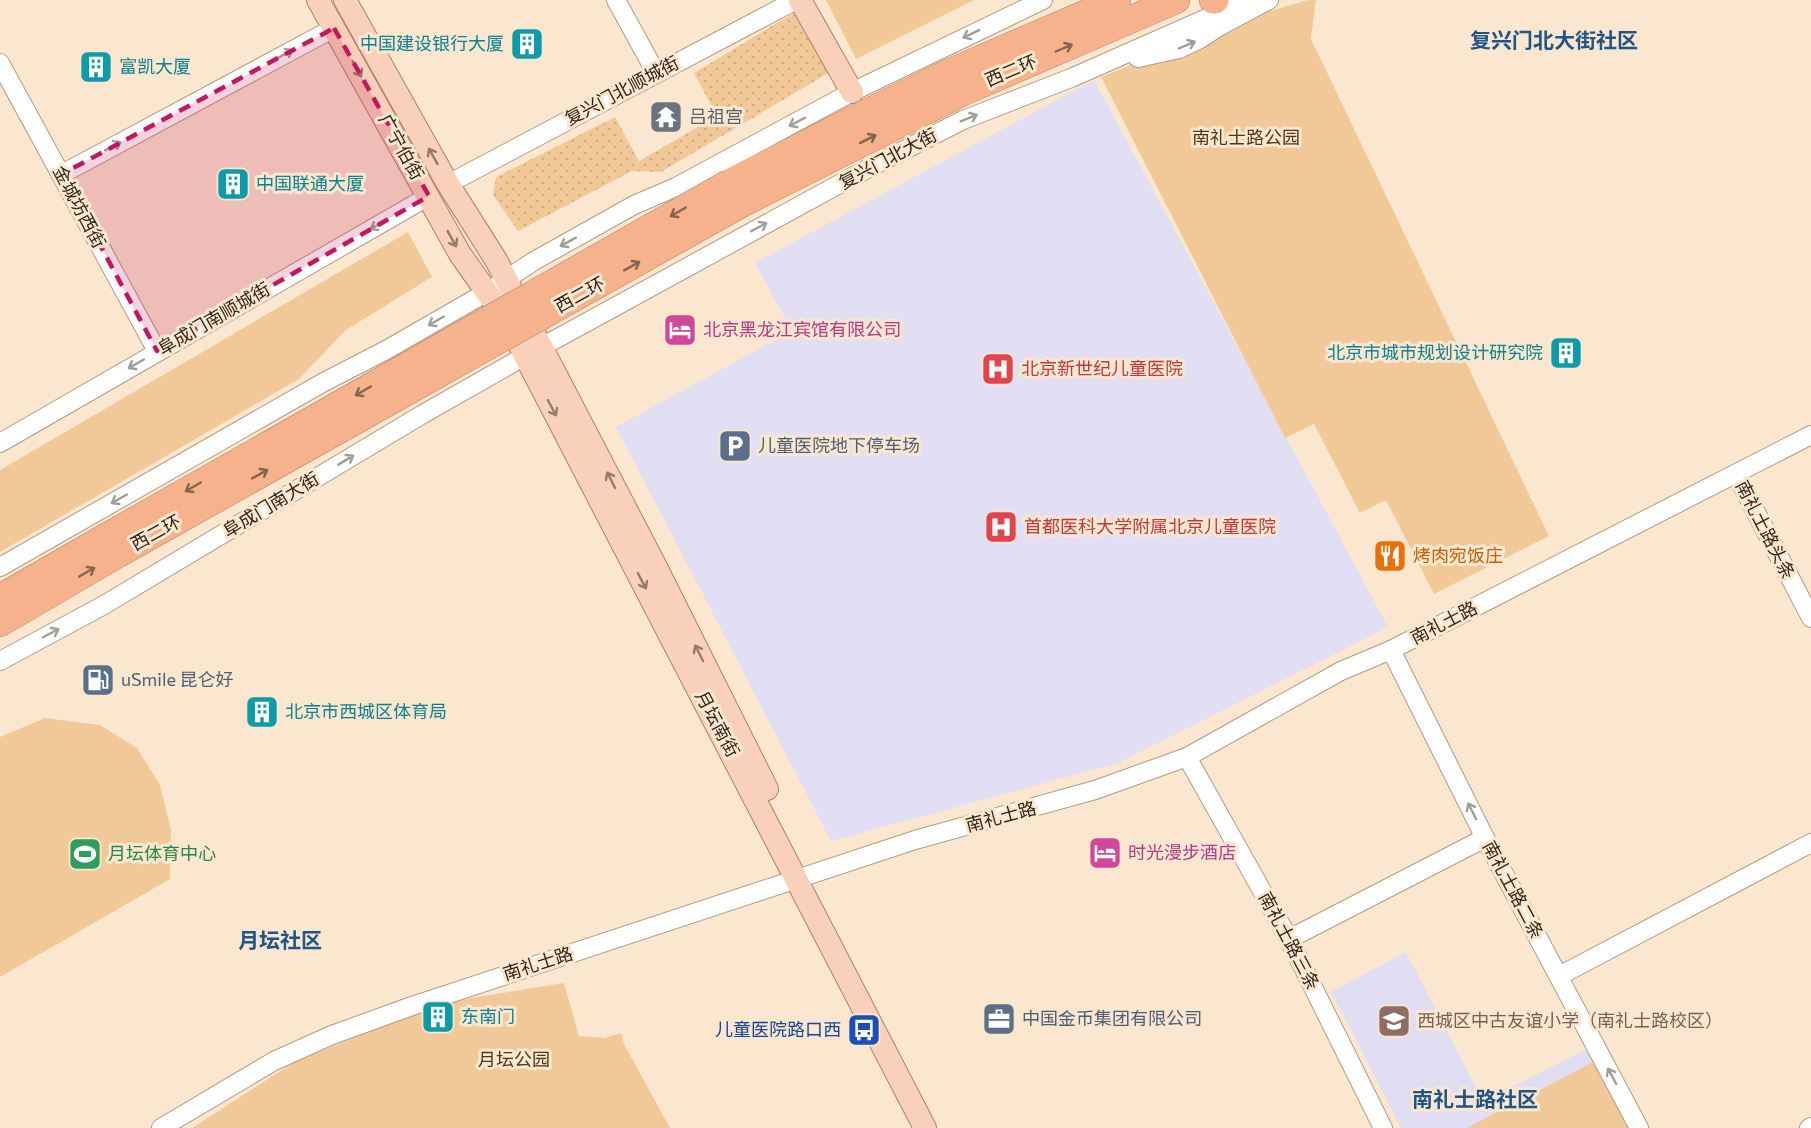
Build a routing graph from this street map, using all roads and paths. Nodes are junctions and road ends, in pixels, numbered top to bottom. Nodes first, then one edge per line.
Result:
1 (318, 0) edge
2 (616, 0) edge
3 (798, 0) edge
4 (1034, 0) edge
5 (1043, 0) edge
6 (1118, 0) edge
7 (1176, 0) edge
8 (1248, 0) edge
9 (1269, 0) edge
10 (348, 1) edge
11 (994, 22) junction
12 (334, 28) junction
13 (0, 63) edge
14 (656, 72) junction
15 (1071, 78) junction
16 (852, 92) junction
17 (62, 174) junction
18 (448, 184) junction
19 (735, 194) junction
20 (429, 196) junction
21 (506, 279) junction
22 (487, 292) junction
23 (515, 317) junction
24 (388, 349) junction
25 (157, 351) junction
26 (533, 352) junction
27 (405, 381) junction
28 (423, 414) junction
29 (1811, 435) edge
30 (0, 443) edge
31 (1736, 474) junction
32 (0, 567) edge
33 (0, 598) edge
34 (1811, 618) edge
35 (0, 623) edge
36 (1391, 650) junction
37 (0, 661) edge
38 (1187, 757) junction
39 (1485, 838) junction
40 (1811, 843) edge
41 (804, 877) junction
42 (1290, 939) junction
43 (1559, 976) junction
44 (161, 1128) edge
45 (926, 1128) edge
46 (941, 1128) edge
47 (1383, 1128) edge
48 (1639, 1128) edge

1 - 12 main road, 广宁伯街
2 - 14 street
3 - 14 street, 复兴门北顺城街
3 - 16 main road
4 - 11 street
5 - 11 street
6 - 19 highway, 西二环
19 -> 7 highway, 西二环
8 - 15 street, 复兴门北大街
15 -> 9 street
18 -> 10 main road, 广宁伯街
11 -> 16 street
17 -> 12 street
12 -> 20 main road, 广宁伯街
13 - 17 street, 金城坊西街
14 - 18 street, 复兴门北顺城街
26 -> 15 street, 复兴门北大街
16 -> 21 street
17 - 25 street, 金城坊西街
18 - 21 main road, 广宁伯街
19 -> 33 highway, 西二环, bridge
35 -> 19 highway, 西二环, bridge
20 -> 22 main road, 广宁伯街
20 -> 25 street, 阜成门南顺城街
21 - 22 street
21 - 23 main road, 广宁伯街
22 - 23 main road, 广宁伯街
22 -> 24 street
23 - 26 main road, 月坛南街
23 - 27 street
24 - 27 street
24 -> 32 street
25 -> 30 street, 阜成门南顺城街
26 - 28 street, 阜成门南大街
26 - 41 main road, 月坛南街
27 - 28 street
37 -> 28 street, 阜成门南大街
29 - 31 street, 南礼士路
31 - 34 street, 南礼士路头条
31 - 36 street, 南礼士路
36 - 38 street, 南礼士路
39 -> 36 street, 南礼士路二条
38 - 41 street, 南礼士路
38 - 42 street, 南礼士路三条
39 - 42 street
39 - 43 street, 南礼士路二条
40 - 43 street
41 - 44 street, 南礼士路
41 - 45 main road, 月坛南街
41 - 46 main road, 月坛南街
42 - 47 street, 南礼士路三条
48 -> 43 street, 南礼士路二条

